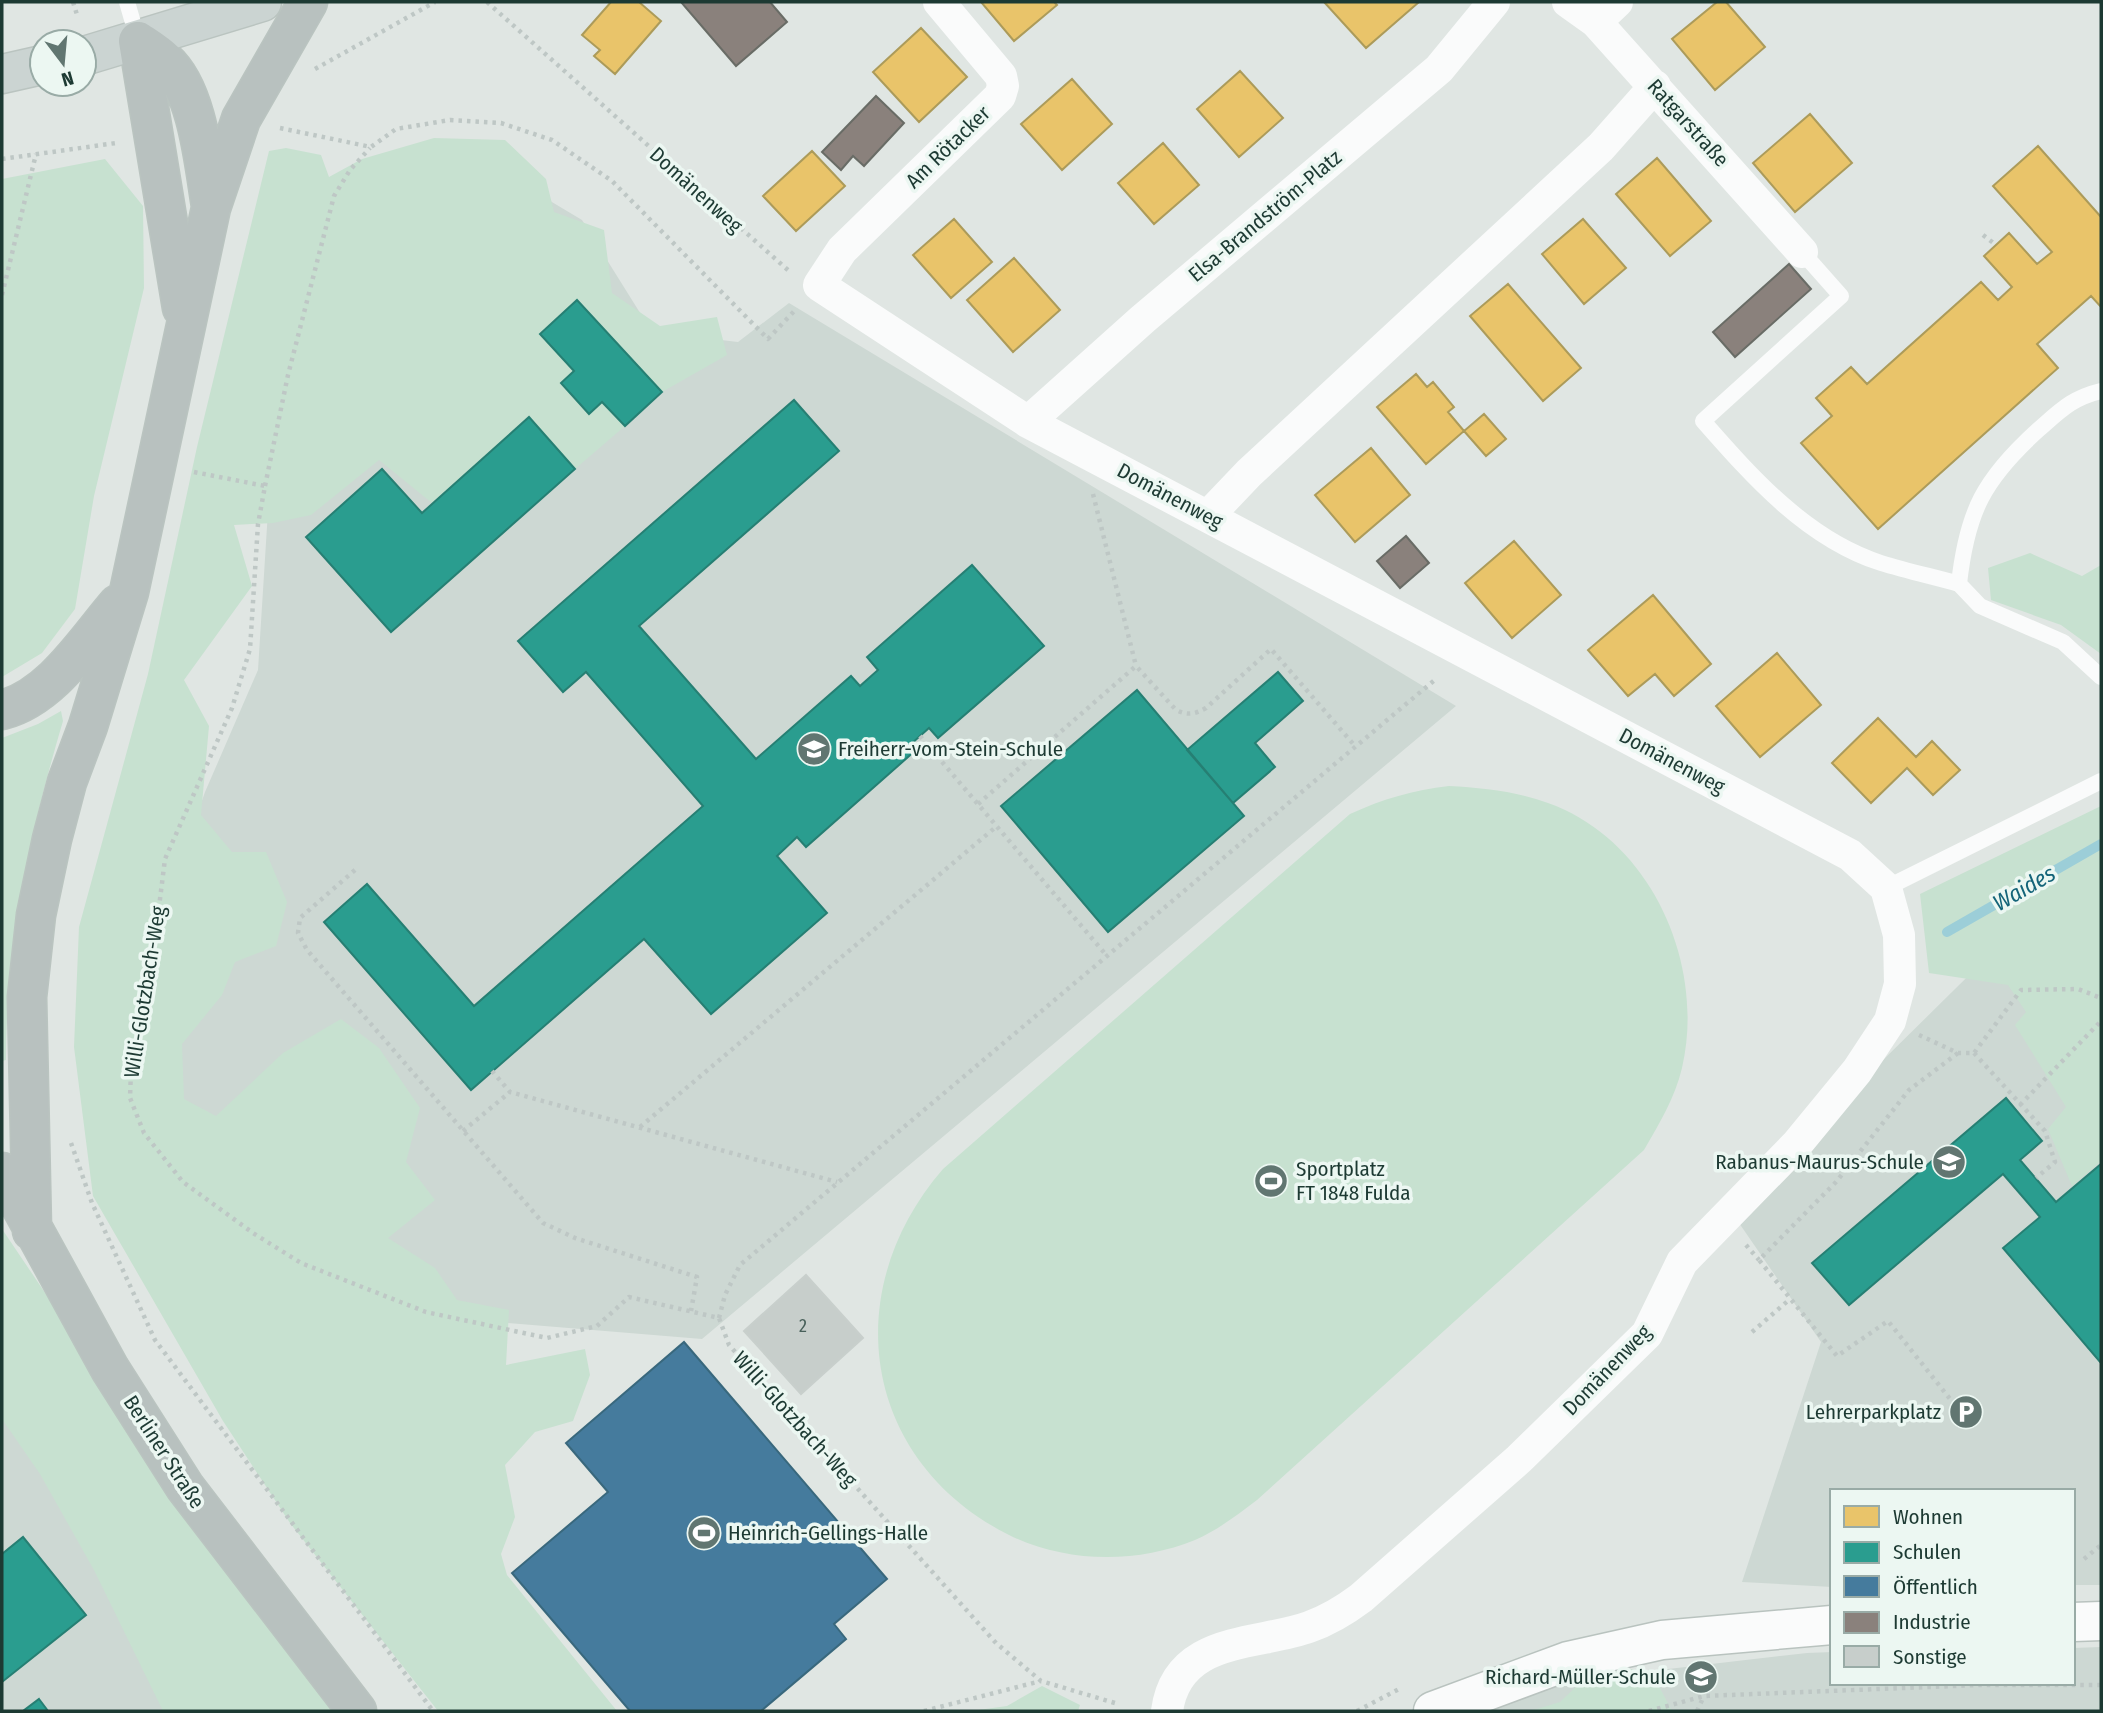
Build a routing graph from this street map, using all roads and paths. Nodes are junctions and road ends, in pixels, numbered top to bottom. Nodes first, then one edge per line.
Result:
1 (73, 2) edge
2 (127, 2) edge
3 (262, 2) edge
4 (308, 2) edge
5 (435, 2) edge
6 (487, 2) edge
7 (939, 2) edge
8 (1494, 2) edge
9 (1568, 2) edge
10 (75, 9) dead end
11 (1607, 12) edge
12 (138, 41) junction
13 (98, 52) edge
14 (318, 67) dead end
15 (28, 68) edge
16 (2, 74) edge
17 (1655, 86) junction
18 (275, 127) dead end
19 (108, 146) dead end
20 (371, 147) junction
21 (36, 154) junction
22 (2, 159) edge
23 (211, 208) junction
24 (1983, 235) dead end
25 (1996, 245) dead end
26 (1802, 252) joint
27 (820, 285) junction
28 (2, 295) edge
29 (185, 328) junction
30 (2101, 391) edge
31 (1028, 422) junction
32 (188, 470) dead end
33 (265, 486) junction
34 (1091, 489) dead end
35 (1209, 516) junction
36 (1959, 583) junction
37 (129, 592) junction
38 (1136, 666) junction
39 (2101, 677) edge
40 (1437, 678) dead end
41 (2, 710) edge
42 (920, 736) dead end
43 (1355, 746) junction
44 (2101, 781) edge
45 (978, 804) junction
46 (997, 826) junction
47 (355, 870) dead end
48 (1886, 888) junction
49 (1107, 956) junction
50 (2101, 998) edge
51 (1890, 1021) junction
52 (2101, 1021) edge
53 (1958, 1053) junction
54 (1974, 1054) junction
55 (492, 1071) dead end
56 (510, 1092) junction
57 (2020, 1105) junction
58 (640, 1127) junction
59 (67, 1131) dead end
60 (463, 1131) junction
61 (2, 1172) edge
62 (2036, 1178) dead end
63 (838, 1182) junction
64 (32, 1231) junction
65 (1790, 1299) junction
66 (691, 1311) junction
67 (719, 1318) junction
68 (1752, 1332) dead end
69 (1966, 1419) dead end
70 (2101, 1545) edge
71 (2084, 1559) dead end
72 (2101, 1621) edge
73 (2075, 1622) edge
74 (1830, 1625) edge
75 (1041, 1681) junction
76 (2101, 1685) edge
77 (1704, 1696) junction
78 (1115, 1703) dead end
79 (357, 1711) edge
80 (433, 1711) edge
81 (924, 1711) edge
82 (1167, 1711) edge
83 (1433, 1711) edge
84 (1649, 1711) edge
85 (1696, 1711) edge

1 - 10 path
2 - 12 lane
3 - 12 main road
4 - 23 highway
5 - 14 path
6 - 27 path, Domänenweg
7 - 27 street, Am Rötacker
8 - 31 street, Elsa-Brandström-Platz
9 - 11 street, Ratgarstraße
11 - 17 street, Ratgarstraße
12 - 13 main road
12 - 23 highway
12 - 29 highway
15 - 16 main road
17 - 26 street, Ratgarstraße
17 - 35 street
18 - 20 path
19 - 21 path
20 - 27 path
20 - 33 path
21 - 22 path
21 - 28 path
23 - 29 highway
24 - 25 path
26 - 36 lane
27 - 31 street, Domänenweg
29 - 37 highway
30 - 36 lane
31 - 35 street, Domänenweg
32 - 33 path
33 - 66 path, Willi-Glotzbach-Weg
34 - 38 path
35 - 48 street, Domänenweg
36 - 39 lane
37 - 41 highway
37 - 64 highway
38 - 43 path
38 - 45 path
40 - 43 path
42 - 45 path
43 - 49 path
44 - 48 lane
45 - 46 path
46 - 49 path
46 - 58 path
47 - 60 path
48 - 51 street, Domänenweg
49 - 63 path
50 - 54 path
51 - 53 path
51 - 82 street, Domänenweg
52 - 57 path
53 - 54 path
53 - 65 path
54 - 57 path
55 - 56 path
56 - 58 path
56 - 60 path
57 - 62 path
58 - 63 path
59 - 80 path
60 - 66 path
61 - 64 highway, Berliner Straße
63 - 67 path
64 - 79 highway, Berliner Straße
65 - 68 path
65 - 69 path
66 - 67 path, Willi-Glotzbach-Weg
67 - 75 path, Willi-Glotzbach-Weg
70 - 71 path
72 - 73 main road
74 - 83 main road
75 - 78 path, Willi-Glotzbach-Weg
75 - 81 path
76 - 77 path
77 - 84 path
77 - 85 path

